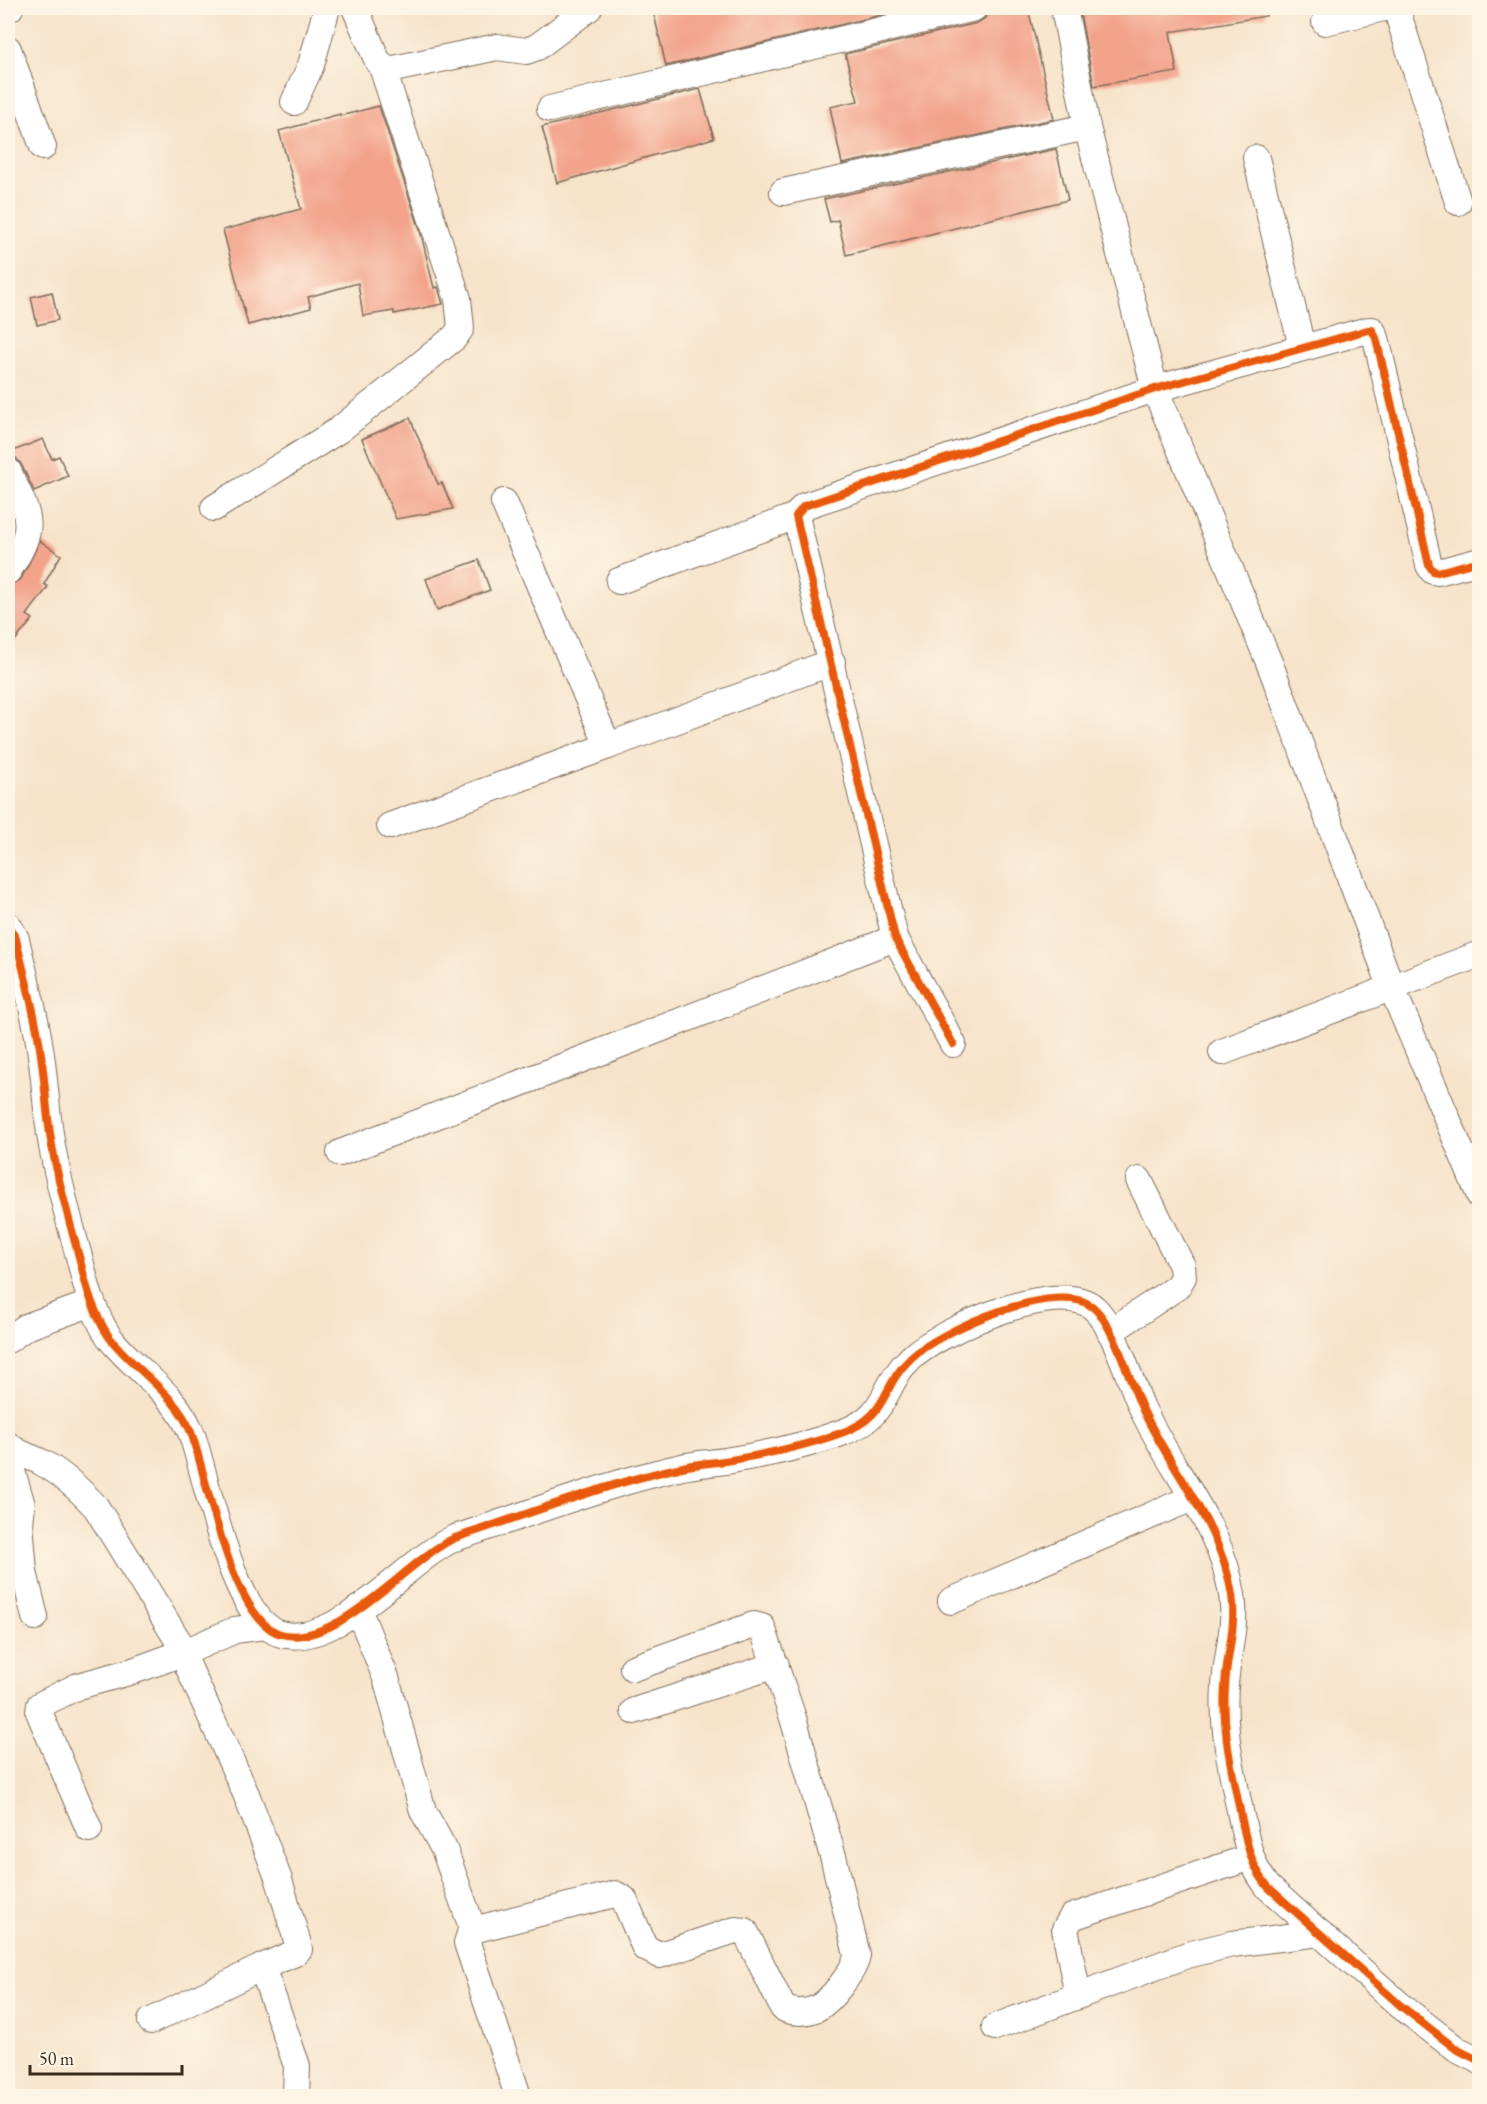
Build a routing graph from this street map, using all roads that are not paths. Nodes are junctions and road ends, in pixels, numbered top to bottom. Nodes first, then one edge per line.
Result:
1 (327, 8) edge
2 (355, 8) edge
3 (589, 8) edge
4 (974, 8) edge
5 (1064, 8) edge
6 (1384, 8) edge
7 (1396, 8) edge
8 (1325, 22) dead end
9 (8, 49) edge
10 (382, 67) junction
11 (294, 102) dead end
12 (550, 109) dead end
13 (1087, 128) junction
14 (44, 147) dead end
15 (1256, 158) dead end
16 (783, 192) dead end
17 (1458, 202) dead end
18 (1302, 347) junction
19 (1155, 388) junction
20 (8, 471) edge
21 (504, 502) dead end
22 (214, 508) dead end
23 (796, 516) junction
24 (1479, 561) edge
25 (8, 571) edge
26 (619, 582) dead end
27 (832, 662) junction
28 (608, 746) junction
29 (390, 826) dead end
30 (8, 925) edge
31 (895, 938) junction
32 (1479, 954) edge
33 (1391, 986) junction
34 (952, 1044) dead end
35 (1222, 1052) dead end
36 (340, 1153) dead end
37 (1139, 1180) dead end
38 (1479, 1196) edge
39 (92, 1303) junction
40 (1110, 1332) junction
41 (8, 1340) edge
42 (13, 1449) edge
43 (1192, 1498) junction
44 (951, 1601) dead end
45 (358, 1609) junction
46 (35, 1617) dead end
47 (266, 1626) junction
48 (183, 1652) junction
49 (776, 1665) junction
50 (633, 1668) dead end
51 (634, 1711) dead end
52 (89, 1829) dead end
53 (1251, 1857) junction
54 (472, 1927) junction
55 (1320, 1933) junction
56 (262, 1967) junction
57 (1078, 1996) junction
58 (151, 2021) dead end
59 (995, 2027) dead end
60 (1479, 2061) edge
61 (296, 2097) edge
62 (518, 2097) edge

1 - 11 street
2 - 10 street
3 - 10 street
4 - 12 street
5 - 13 street
6 - 8 street
7 - 17 street
9 - 14 street
10 - 22 street
13 - 16 street
13 - 19 street
15 - 18 street
18 - 19 street
18 - 24 street
19 - 23 street
19 - 33 street
20 - 25 street
21 - 28 street
23 - 26 street
23 - 27 street
27 - 28 street
27 - 31 street
28 - 29 street
30 - 39 street
31 - 34 street
31 - 36 street
32 - 33 street
33 - 35 street
33 - 38 street
37 - 40 street
39 - 41 street
39 - 47 street
40 - 43 street
40 - 45 street
42 - 46 street
42 - 48 street
43 - 44 street
43 - 53 street
45 - 47 street
45 - 54 street
47 - 48 street
48 - 52 street
48 - 56 street
49 - 50 street
49 - 51 street
49 - 54 street
53 - 55 street
53 - 57 street
54 - 62 street
55 - 57 street
55 - 60 street
56 - 58 street
56 - 61 street
57 - 59 street

